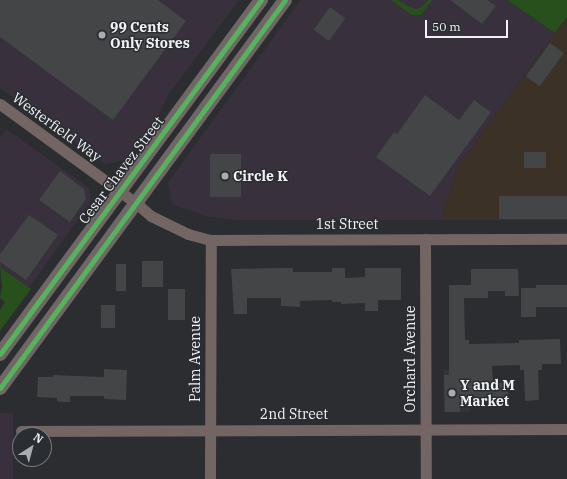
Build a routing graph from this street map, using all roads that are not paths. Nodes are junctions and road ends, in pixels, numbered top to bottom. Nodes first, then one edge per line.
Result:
1 (261, 0) edge
2 (285, 0) edge
3 (0, 104) edge
4 (119, 191) junction
5 (136, 203) junction
6 (425, 239) junction
7 (567, 239) edge
8 (211, 240) junction
9 (0, 354) edge
10 (0, 388) edge
11 (210, 429) junction
12 (426, 429) junction
13 (567, 429) edge
14 (52, 431) edge
15 (210, 479) edge
16 (426, 479) edge

1 - 4 main road, Cesar Chavez Street
2 - 5 main road
3 - 4 street, Westerfield Way
4 - 5 street, Westerfield Way
4 - 9 main road, Cesar Chavez Street
5 - 8 street, 1st Street
5 - 10 main road
6 - 7 street, 1st Street
6 - 8 street, 1st Street
6 - 12 street, Orchard Avenue
8 - 11 street, Palm Avenue
11 - 12 street, 2nd Street
11 - 14 street, 2nd Street
11 - 15 street, Palm Avenue
12 - 13 street, 2nd Street
12 - 16 street, Orchard Avenue

